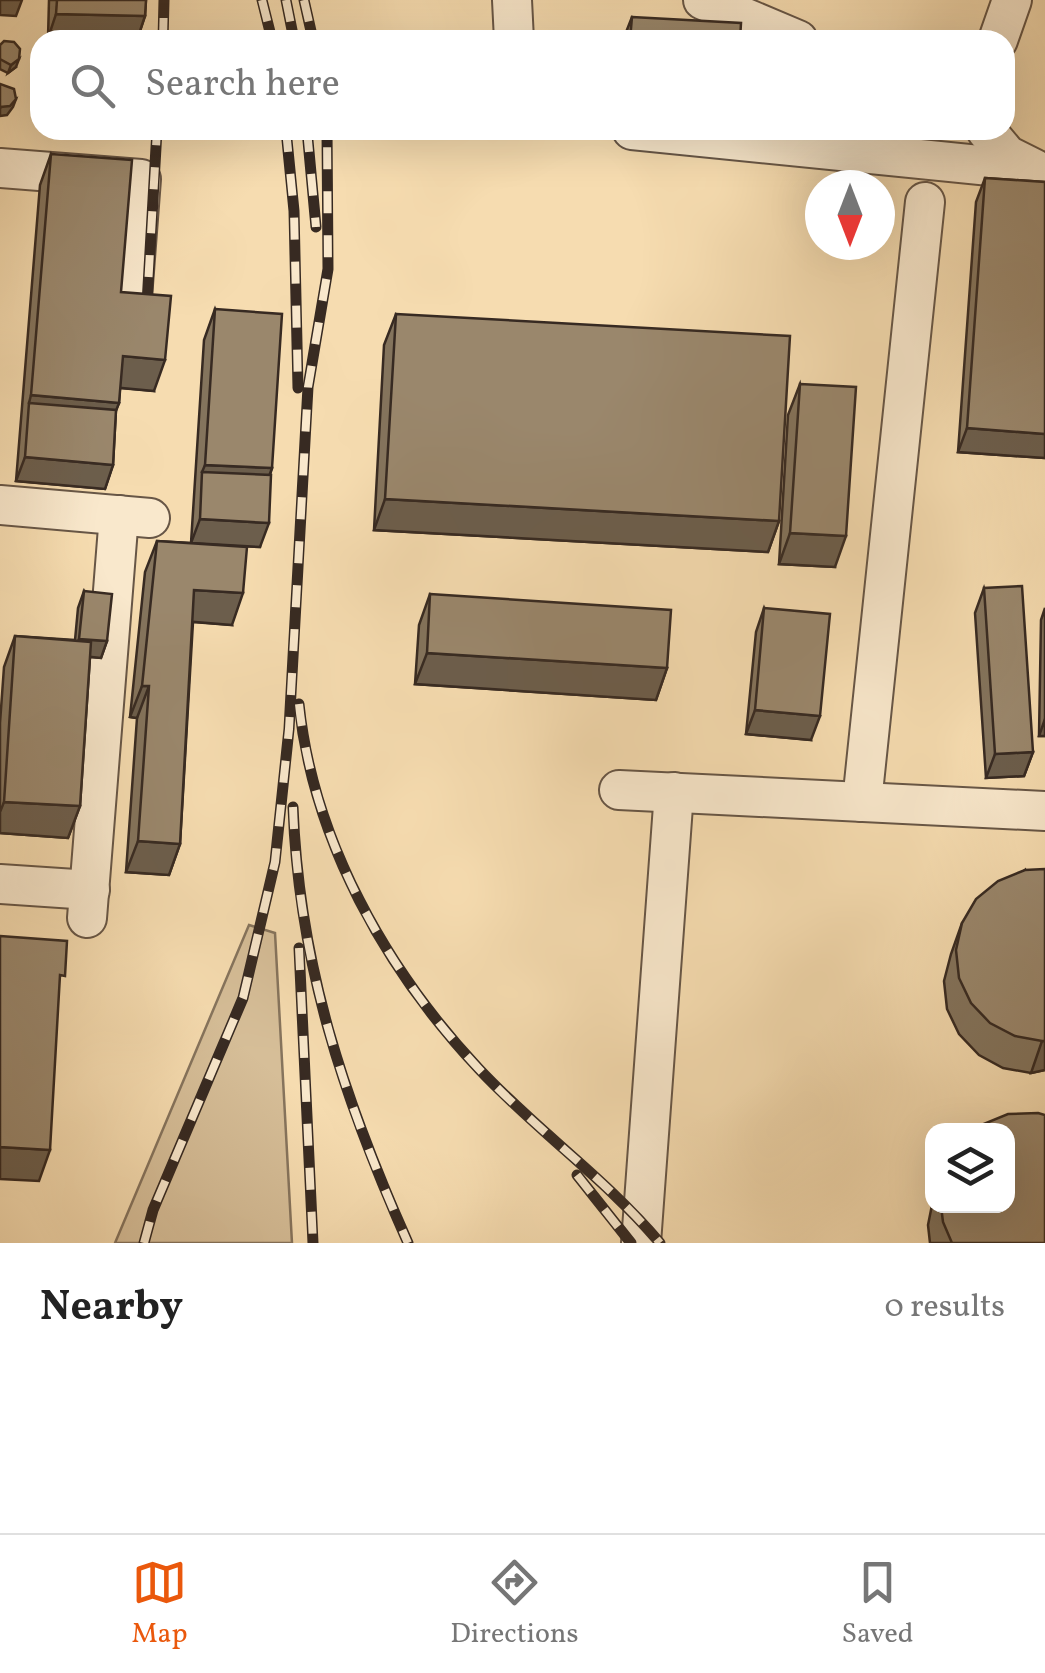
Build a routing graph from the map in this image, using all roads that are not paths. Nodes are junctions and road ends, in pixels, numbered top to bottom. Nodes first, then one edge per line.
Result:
1 (512, 0) edge
2 (703, 0) edge
3 (1012, 0) edge
4 (514, 30) edge
5 (774, 30) edge
6 (1002, 30) edge
7 (730, 140) edge
8 (994, 140) edge
9 (0, 168) edge
10 (1042, 172) edge
11 (926, 202) dead end
12 (131, 311) edge
13 (0, 504) edge
14 (619, 790) dead end
15 (674, 792) junction
16 (862, 802) junction
17 (1045, 810) edge
18 (0, 884) edge
19 (640, 1243) edge

1 - 4 lane
2 - 5 lane
3 - 6 lane
7 - 10 lane
8 - 10 lane
9 - 12 lane
11 - 16 lane
13 - 18 lane
14 - 15 lane
15 - 16 lane
15 - 19 lane
16 - 17 lane

